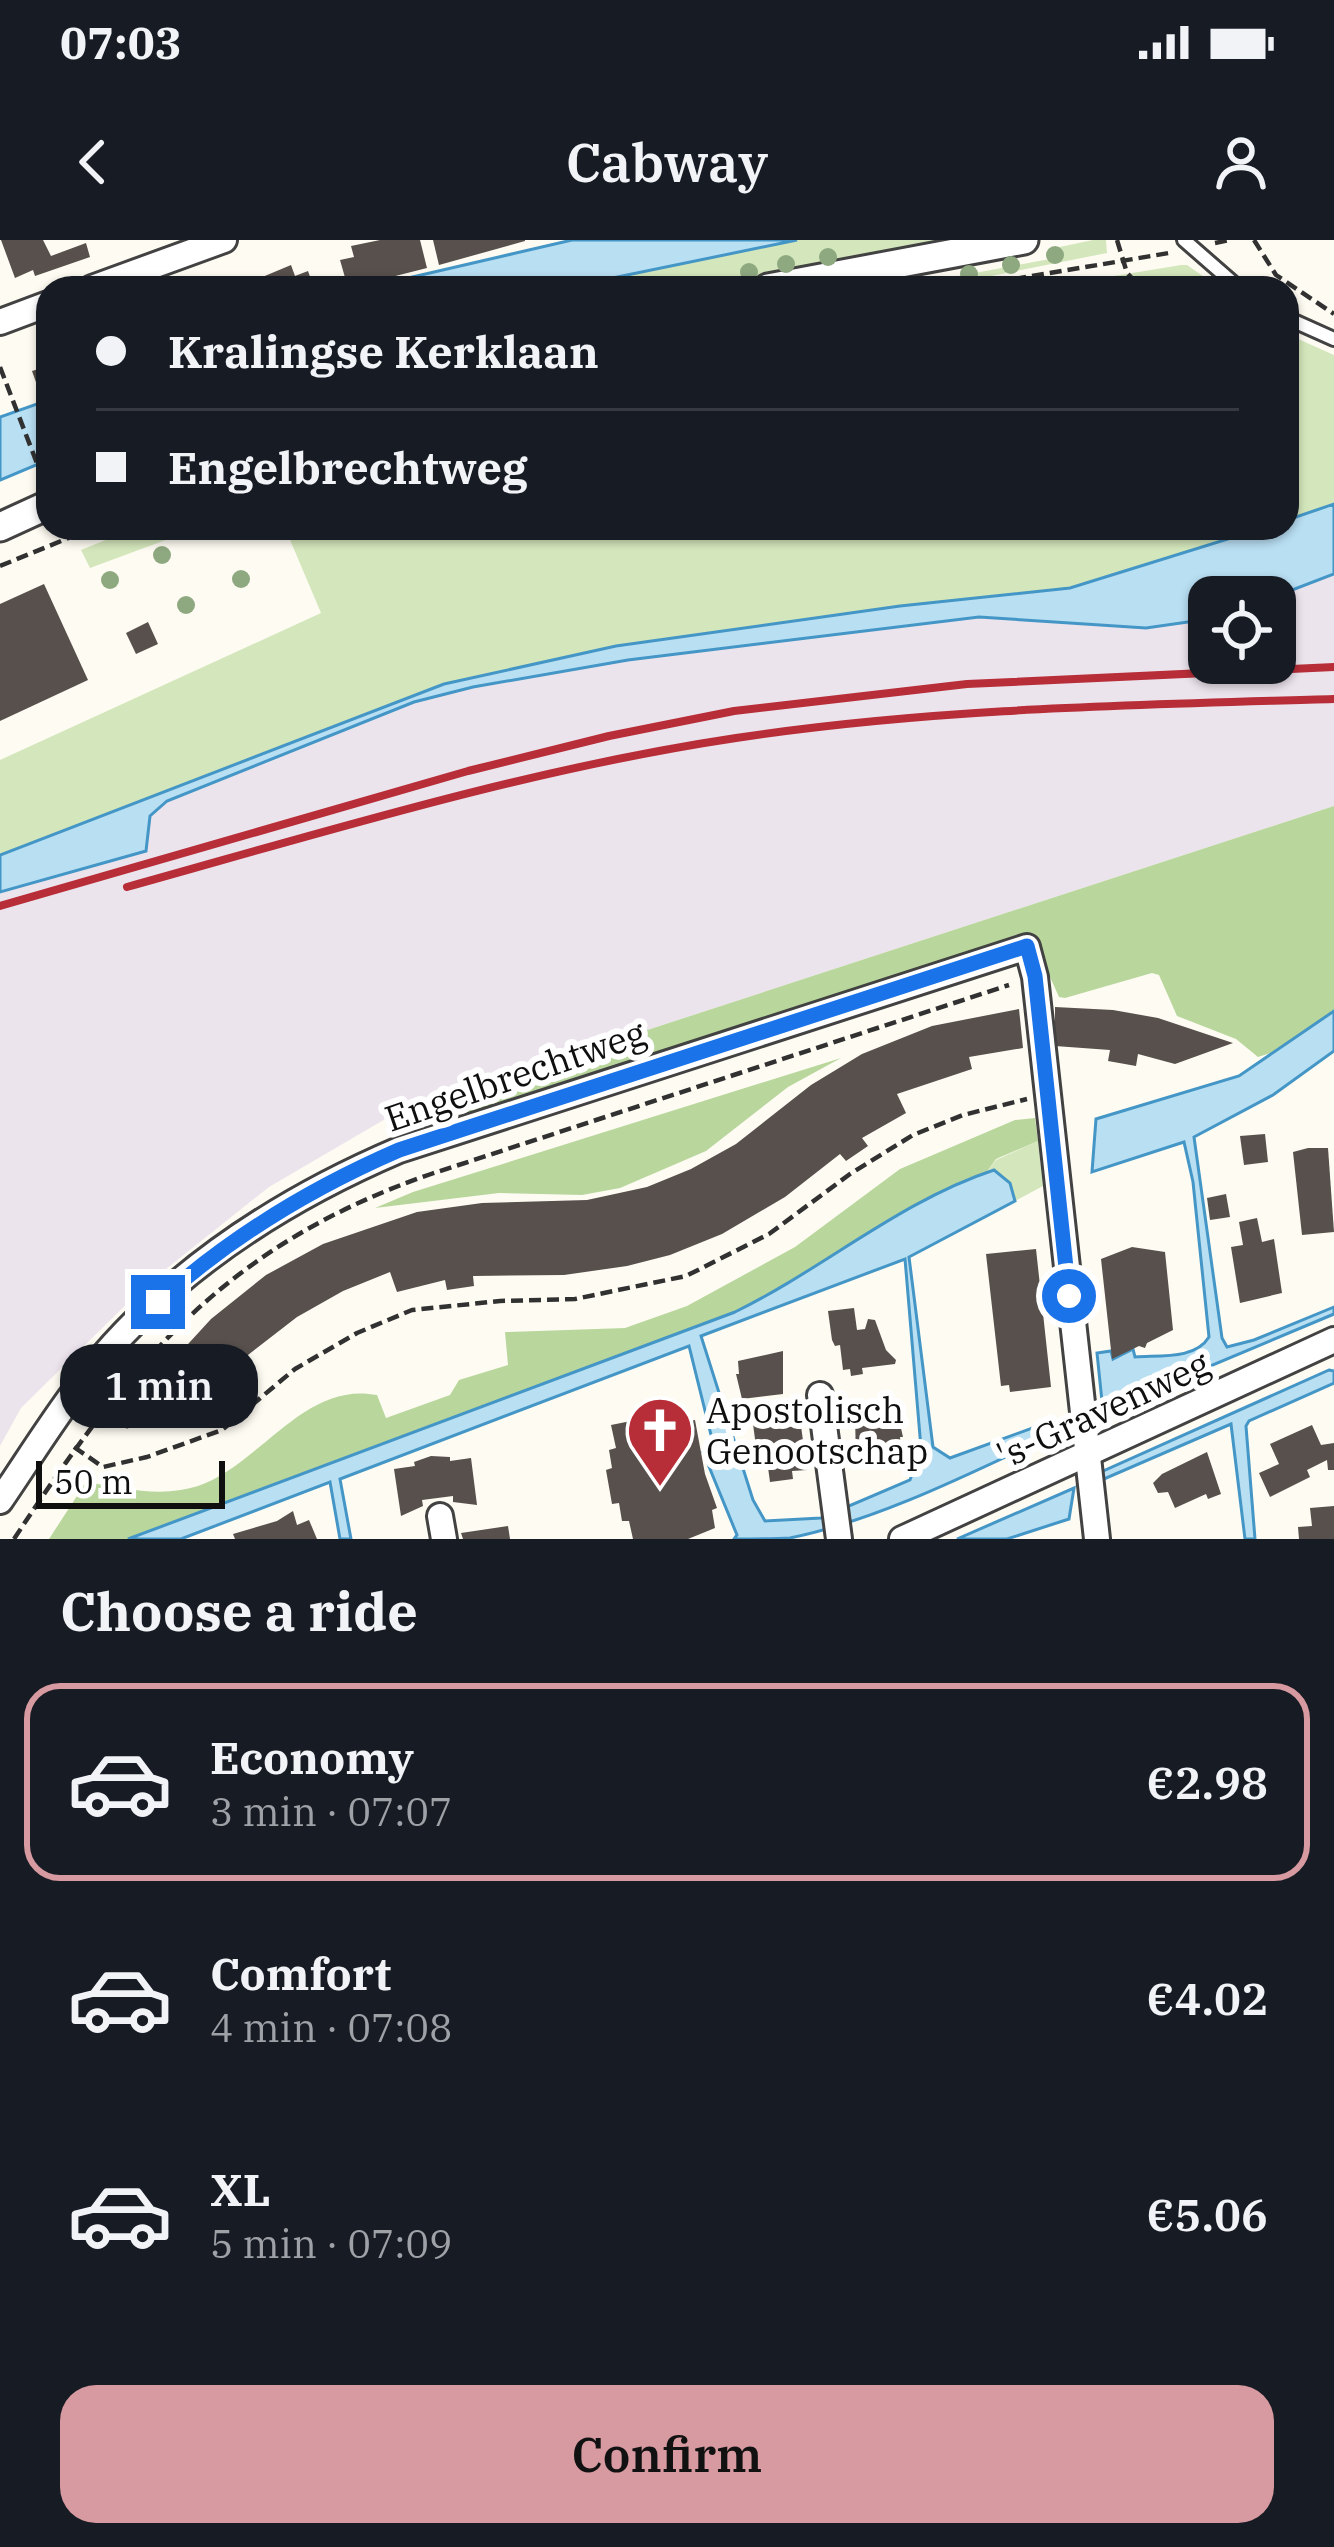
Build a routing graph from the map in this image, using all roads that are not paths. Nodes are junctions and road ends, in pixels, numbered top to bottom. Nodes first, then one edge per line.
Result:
1 (224, 240) edge
2 (1024, 240) edge
3 (1188, 244) edge
4 (125, 276) edge
5 (832, 276) edge
6 (1225, 276) edge
7 (36, 308) edge
8 (0, 322) edge
9 (1299, 323) edge
10 (1334, 339) edge
11 (36, 510) edge
12 (0, 526) edge
13 (1334, 1340) edge
14 (820, 1396) dead end
15 (1087, 1455) junction
16 (0, 1501) edge
17 (836, 1525) edge
18 (902, 1539) edge
19 (1097, 1539) edge

1 - 4 street
2 - 5 street
3 - 6 lane
7 - 8 street
9 - 10 lane
11 - 12 street
13 - 15 street, 's-Gravenweg
14 - 17 street
15 - 16 street, Engelbrechtweg
15 - 18 street, 's-Gravenweg
15 - 19 street

